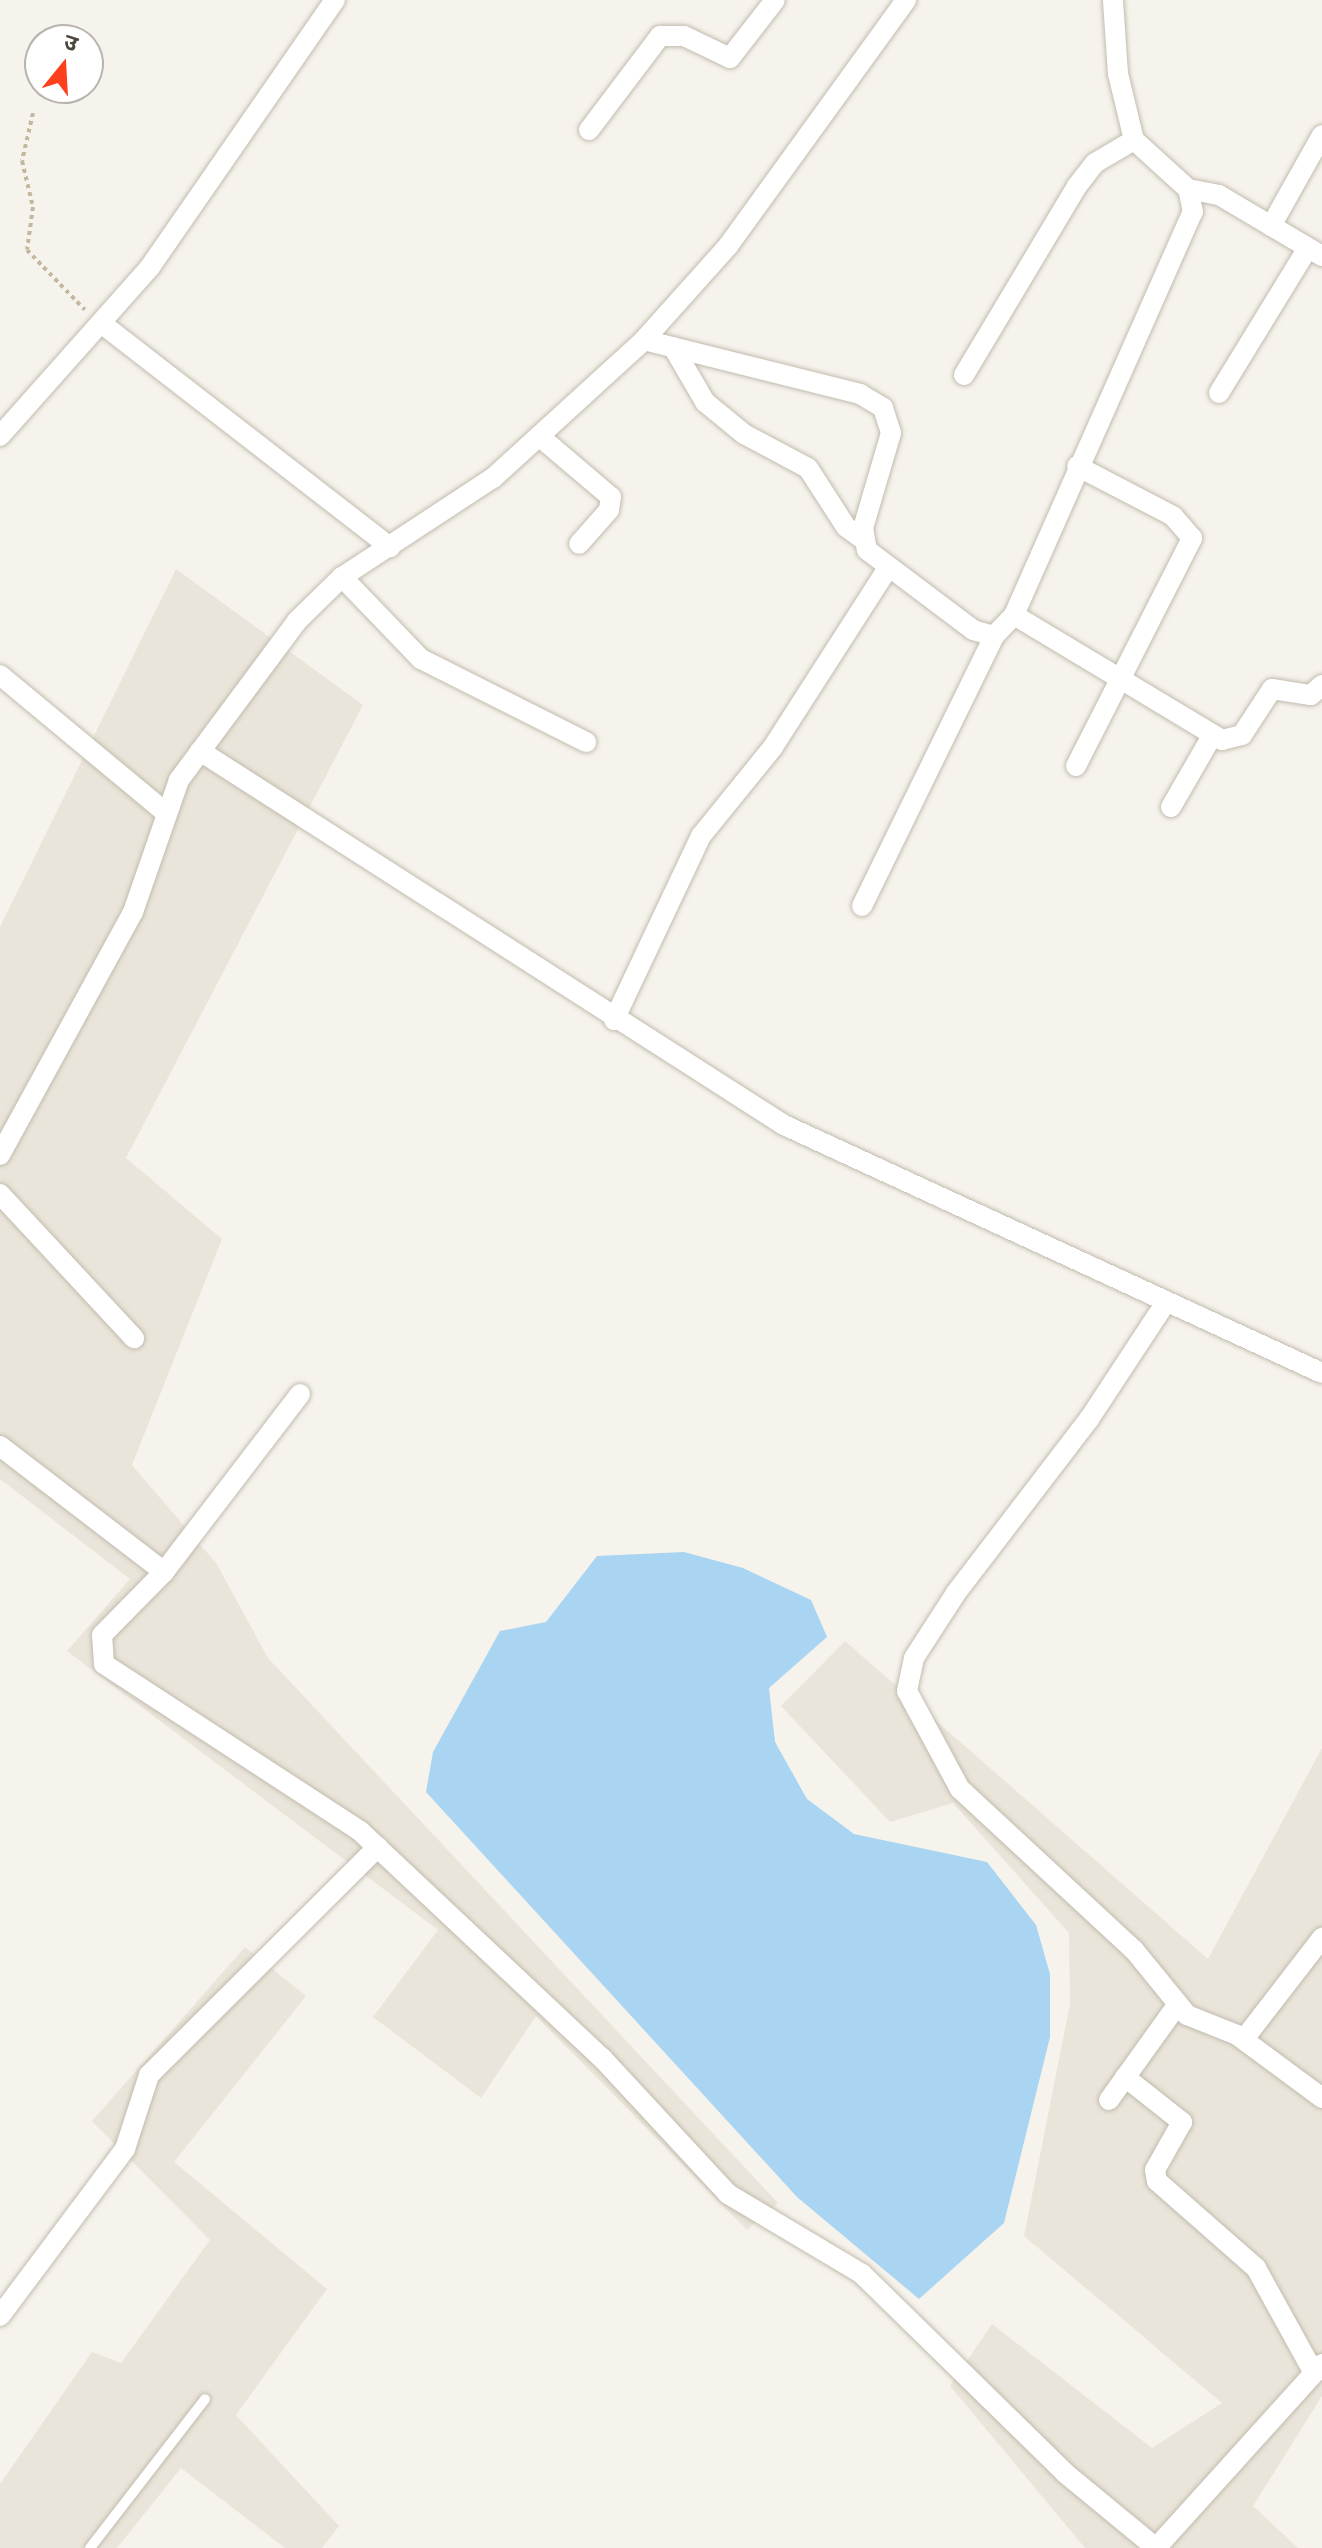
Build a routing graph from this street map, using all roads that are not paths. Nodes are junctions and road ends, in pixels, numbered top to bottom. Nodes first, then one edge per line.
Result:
1 (335, 0) edge
2 (775, 0) edge
3 (906, 0) edge
4 (1113, 0) edge
5 (589, 130) dead end
6 (1322, 135) edge
7 (1134, 140) junction
8 (1188, 189) junction
9 (1271, 226) junction
10 (1315, 252) edge
11 (101, 323) junction
12 (644, 340) junction
13 (673, 347) junction
14 (964, 375) dead end
15 (1219, 393) dead end
16 (0, 436) edge
17 (539, 436) junction
18 (1077, 466) junction
19 (864, 540) junction
20 (579, 544) dead end
21 (390, 547) junction
22 (888, 568) junction
23 (342, 577) junction
24 (1014, 615) junction
25 (994, 636) junction
26 (0, 675) edge
27 (1124, 682) junction
28 (1322, 685) edge
29 (1212, 736) junction
30 (586, 742) dead end
31 (200, 751) junction
32 (1076, 766) dead end
33 (1171, 807) dead end
34 (164, 811) junction
35 (862, 906) dead end
36 (614, 1020) junction
37 (0, 1155) edge
38 (0, 1194) edge
39 (1166, 1302) junction
40 (134, 1338) dead end
41 (1322, 1373) edge
42 (300, 1394) dead end
43 (0, 1446) edge
44 (164, 1572) junction
45 (378, 1847) junction
46 (1322, 1938) edge
47 (1178, 2004) junction
48 (1244, 2039) junction
49 (1125, 2077) junction
50 (1322, 2098) edge
51 (1109, 2100) dead end
52 (0, 2316) edge
53 (1318, 2368) edge
54 (205, 2399) dead end
55 (90, 2548) edge

1 - 11 street
2 - 5 street
3 - 12 street
4 - 7 street
6 - 9 street
7 - 8 street
7 - 14 street
8 - 9 street
8 - 18 street
9 - 10 street
10 - 15 street
11 - 16 street
11 - 21 street
12 - 13 street
12 - 17 street
13 - 19 street
13 - 19 street
17 - 20 street
17 - 21 street
18 - 24 street
18 - 27 street
19 - 22 street
21 - 23 street
22 - 25 street
22 - 36 street
23 - 30 street
23 - 31 street
24 - 25 street
24 - 27 street
25 - 35 street
26 - 34 street
27 - 29 street
27 - 32 street
28 - 29 street
29 - 33 street
31 - 34 street
31 - 36 street
34 - 37 street
36 - 39 street
38 - 40 street
39 - 41 street
39 - 47 street
42 - 44 street
43 - 44 street
44 - 45 street
45 - 52 street
45 - 53 street
46 - 48 street
47 - 48 street
47 - 49 street
48 - 50 street
49 - 51 street
49 - 53 street
54 - 55 lane

